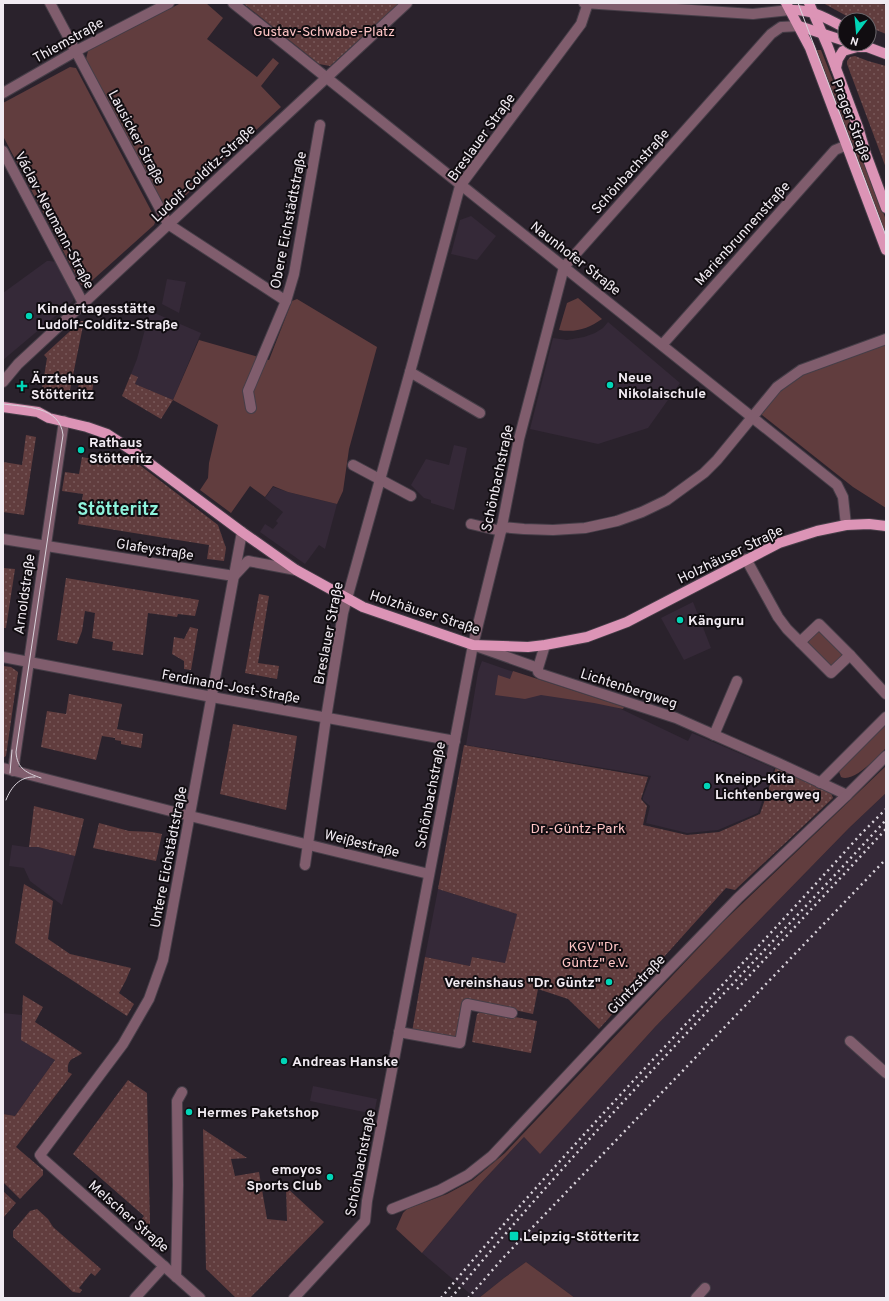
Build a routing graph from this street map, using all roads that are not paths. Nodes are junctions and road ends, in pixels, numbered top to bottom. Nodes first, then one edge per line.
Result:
1 (50, 3) edge
2 (169, 3) edge
3 (233, 3) edge
4 (407, 3) edge
5 (584, 3) edge
6 (588, 3) edge
7 (809, 3) edge
8 (788, 7) edge
9 (814, 13) junction
10 (837, 24) edge
11 (799, 26) junction
12 (823, 34) junction
13 (837, 38) edge
14 (76, 51) junction
15 (842, 52) edge
16 (836, 68) junction
17 (326, 78) junction
18 (3, 93) edge
19 (320, 125) dead end
20 (847, 145) junction
21 (3, 150) edge
22 (460, 186) junction
23 (886, 208) edge
24 (168, 224) junction
25 (886, 250) edge
26 (564, 267) junction
27 (286, 300) junction
28 (83, 303) junction
29 (886, 339) edge
30 (662, 345) junction
31 (18, 364) junction
32 (410, 372) junction
33 (3, 374) edge
34 (3, 382) edge
35 (3, 407) edge
36 (251, 408) dead end
37 (480, 413) dead end
38 (3, 414) edge
39 (50, 418) junction
40 (752, 418) junction
41 (64, 421) junction
42 (353, 465) dead end
43 (379, 479) junction
44 (410, 496) dead end
45 (471, 524) dead end
46 (846, 525) junction
47 (886, 526) edge
48 (501, 529) junction
49 (242, 532) junction
50 (3, 539) edge
51 (45, 546) junction
52 (746, 559) junction
53 (296, 570) junction
54 (234, 576) junction
55 (347, 598) junction
56 (800, 642) junction
57 (473, 645) junction
58 (545, 646) junction
59 (850, 655) junction
60 (3, 657) edge
61 (28, 662) junction
62 (538, 668) junction
63 (737, 681) dead end
64 (886, 694) edge
65 (212, 697) junction
66 (886, 717) edge
67 (326, 718) junction
68 (714, 735) junction
69 (455, 741) junction
70 (886, 756) edge
71 (8, 770) edge
72 (820, 783) junction
73 (847, 795) junction
74 (190, 816) junction
75 (308, 844) junction
76 (305, 865) dead end
77 (429, 874) junction
78 (512, 1013) dead end
79 (399, 1032) junction
80 (850, 1041) dead end
81 (886, 1073) edge
82 (182, 1092) dead end
83 (40, 1155) joint
84 (392, 1209) dead end
85 (164, 1266) junction
86 (176, 1277) junction
87 (705, 1288) dead end
88 (135, 1298) edge
89 (200, 1298) edge
90 (294, 1298) edge
91 (696, 1298) edge

1 - 14 street, Lausicker Straße
2 - 14 street, Thiemstraße
3 - 17 street, Naunhofer Straße
4 - 17 street, Ludolf-Colditz-Straße
5 - 6 street
6 - 8 street
6 - 22 street, Breslauer Straße
7 - 9 main road, Prager Straße
8 - 9 main road
8 - 11 main road, Prager Straße
9 - 10 main road
9 - 12 main road, Prager Straße
11 - 12 main road
11 - 20 main road, Prager Straße
11 - 26 street, Schönbachstraße
12 - 13 main road
12 - 16 main road, Prager Straße
14 - 18 street, Thiemstraße
14 - 24 street, Lausicker Straße
15 - 16 main road
16 - 23 main road, Prager Straße
17 - 22 street, Naunhofer Straße
17 - 24 street, Ludolf-Colditz-Straße
19 - 27 street, Obere Eichstädtstraße
20 - 25 main road, Prager Straße
20 - 30 street, Marienbrunnenstraße
21 - 28 street, Václav-Neumann-Straße
22 - 26 street, Naunhofer Straße
22 - 32 street, Breslauer Straße
24 - 27 street, Lausicker Straße
24 - 28 street, Ludolf-Colditz-Straße
26 - 30 street, Naunhofer Straße
26 - 48 street, Schönbachstraße
27 - 36 street, Obere Eichstädtstraße
28 - 31 street, Ludolf-Colditz-Straße
29 - 40 street
30 - 40 street, Naunhofer Straße
31 - 33 street, Ludolf-Colditz-Straße
31 - 34 street, Ludolf-Colditz-Straße
32 - 37 street
32 - 43 street, Breslauer Straße
35 - 39 main road, Holzhäuser Straße
38 - 39 main road, Holzhäuser Straße
39 - 41 main road, Holzhäuser Straße
40 - 46 street, Naunhofer Straße
40 - 48 street
41 - 49 main road, Holzhäuser Straße
41 - 51 street, Arnoldstraße
42 - 43 street
43 - 44 street
43 - 55 street, Breslauer Straße
45 - 48 street
46 - 47 main road
46 - 52 main road, Holzhäuser Straße
48 - 57 street, Schönbachstraße
49 - 53 main road, Holzhäuser Straße
49 - 54 street, Untere Eichstädtstraße
50 - 51 street, Glafeystraße
51 - 54 street, Glafeystraße
51 - 61 street, Arnoldstraße
52 - 56 street
52 - 58 main road, Holzhäuser Straße
53 - 54 street
53 - 55 main road, Holzhäuser Straße
54 - 65 street, Untere Eichstädtstraße
55 - 57 main road, Holzhäuser Straße
55 - 67 street, Breslauer Straße
56 - 59 street
56 - 59 street
57 - 58 main road, Holzhäuser Straße
57 - 62 street, Lichtenbergweg
57 - 69 street, Schönbachstraße
58 - 62 street
59 - 64 street
60 - 61 street, Ferdinand-Jost-Straße
61 - 65 street, Ferdinand-Jost-Straße
61 - 71 street, Arnoldstraße
62 - 68 street, Lichtenbergweg
63 - 68 street
65 - 67 street, Ferdinand-Jost-Straße
65 - 74 street, Untere Eichstädtstraße
66 - 72 street
67 - 69 street, Ferdinand-Jost-Straße
67 - 75 street, Breslauer Straße
68 - 72 street, Lichtenbergweg
69 - 77 street, Schönbachstraße
70 - 73 street, Güntzstraße
71 - 74 street, Weißestraße
72 - 73 street, Lichtenbergweg
73 - 84 street, Güntzstraße
74 - 75 street, Weißestraße
74 - 83 street, Untere Eichstädtstraße
75 - 76 street, Breslauer Straße
75 - 77 street, Weißestraße
77 - 79 street, Schönbachstraße
78 - 79 street
79 - 90 street, Schönbachstraße
80 - 81 street
82 - 86 street
83 - 85 street, Melscher Straße
85 - 86 street, Melscher Straße
85 - 88 street
86 - 89 street, Melscher Straße
87 - 91 street

